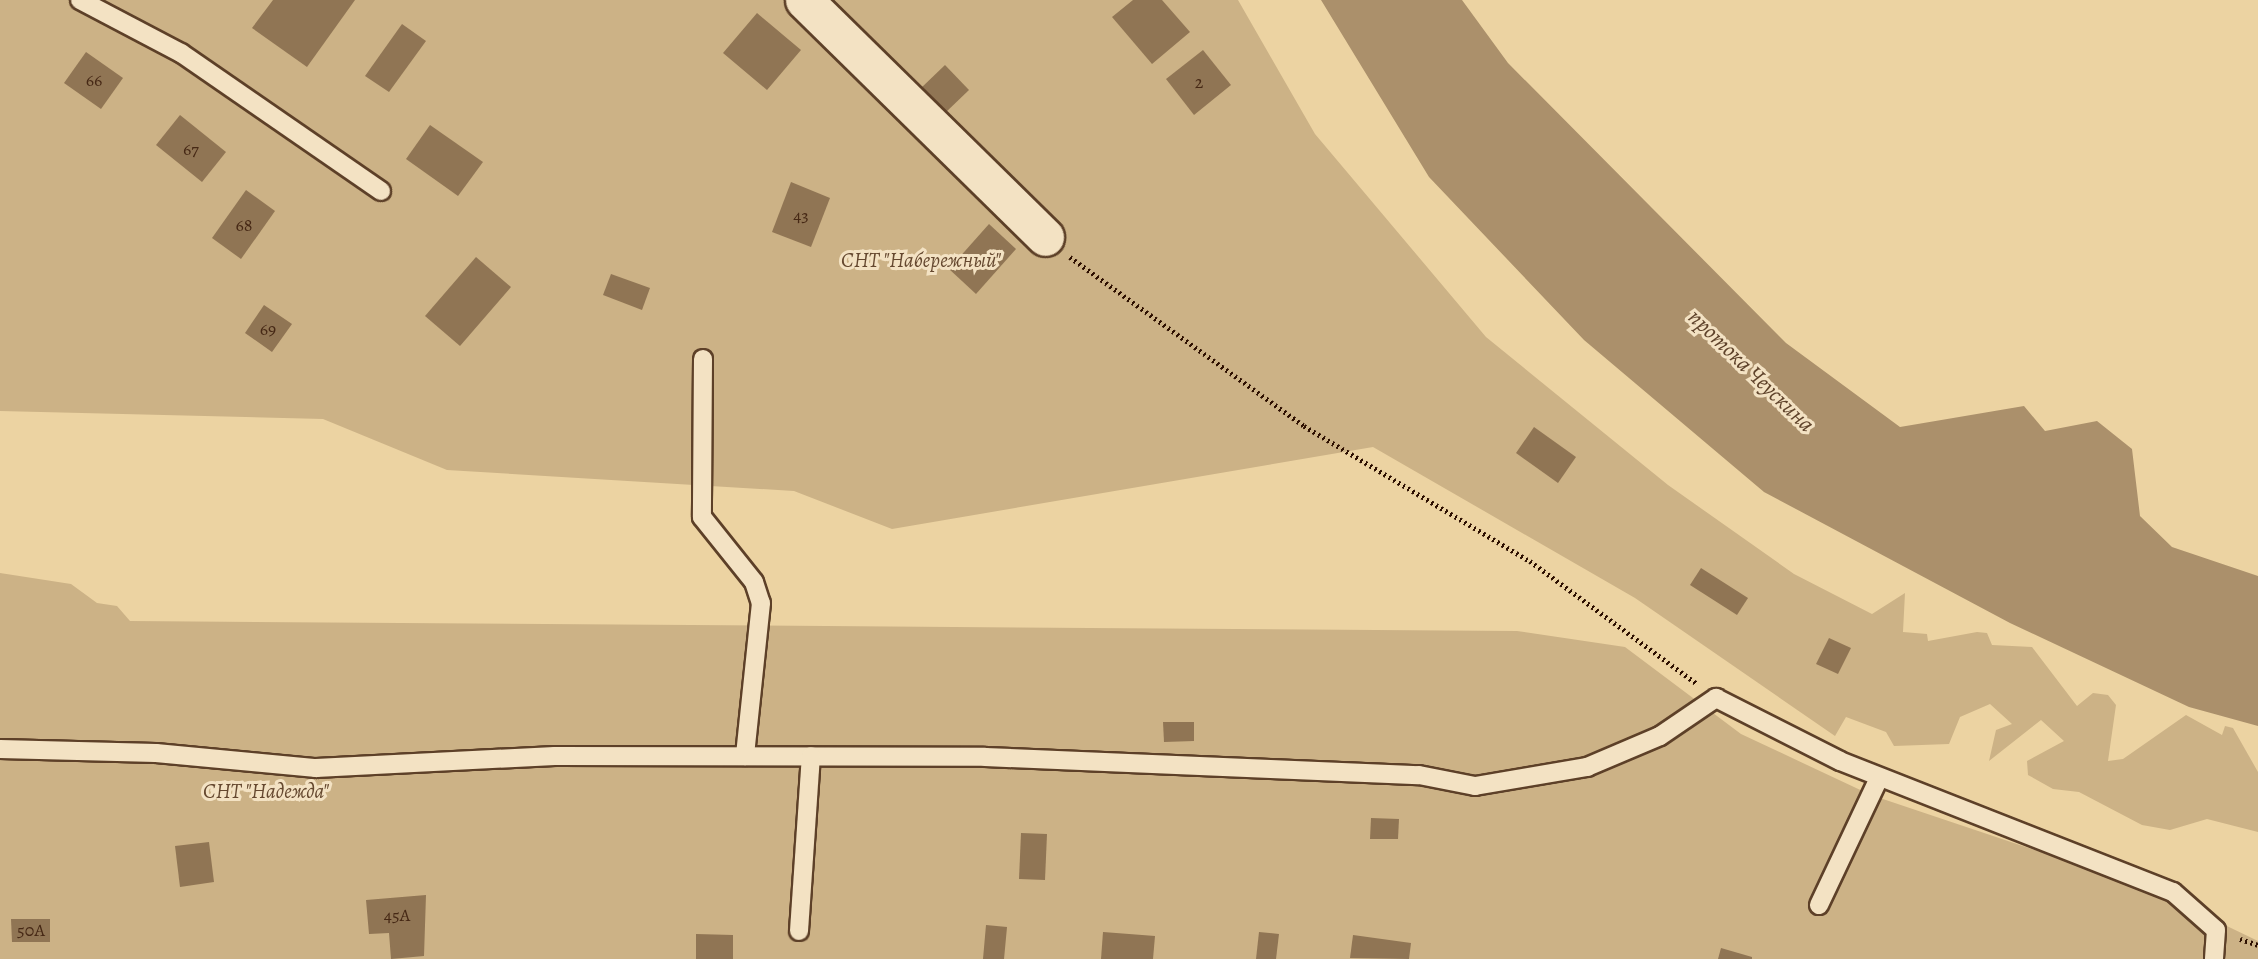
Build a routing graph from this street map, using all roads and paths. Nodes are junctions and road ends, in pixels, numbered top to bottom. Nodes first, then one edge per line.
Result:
1 (80, 0) edge
2 (804, 0) edge
3 (381, 191) dead end
4 (1045, 237) joint
5 (703, 359) dead end
6 (1716, 698) junction
7 (0, 749) edge
8 (745, 756) junction
9 (811, 756) junction
10 (1879, 778) junction
11 (1819, 905) dead end
12 (799, 931) dead end
13 (2214, 959) edge

1 - 3 lane
2 - 4 street
4 - 6 path
5 - 8 lane
6 - 9 lane
6 - 10 lane
7 - 8 lane
8 - 9 lane
9 - 12 lane
10 - 11 lane
10 - 13 lane

